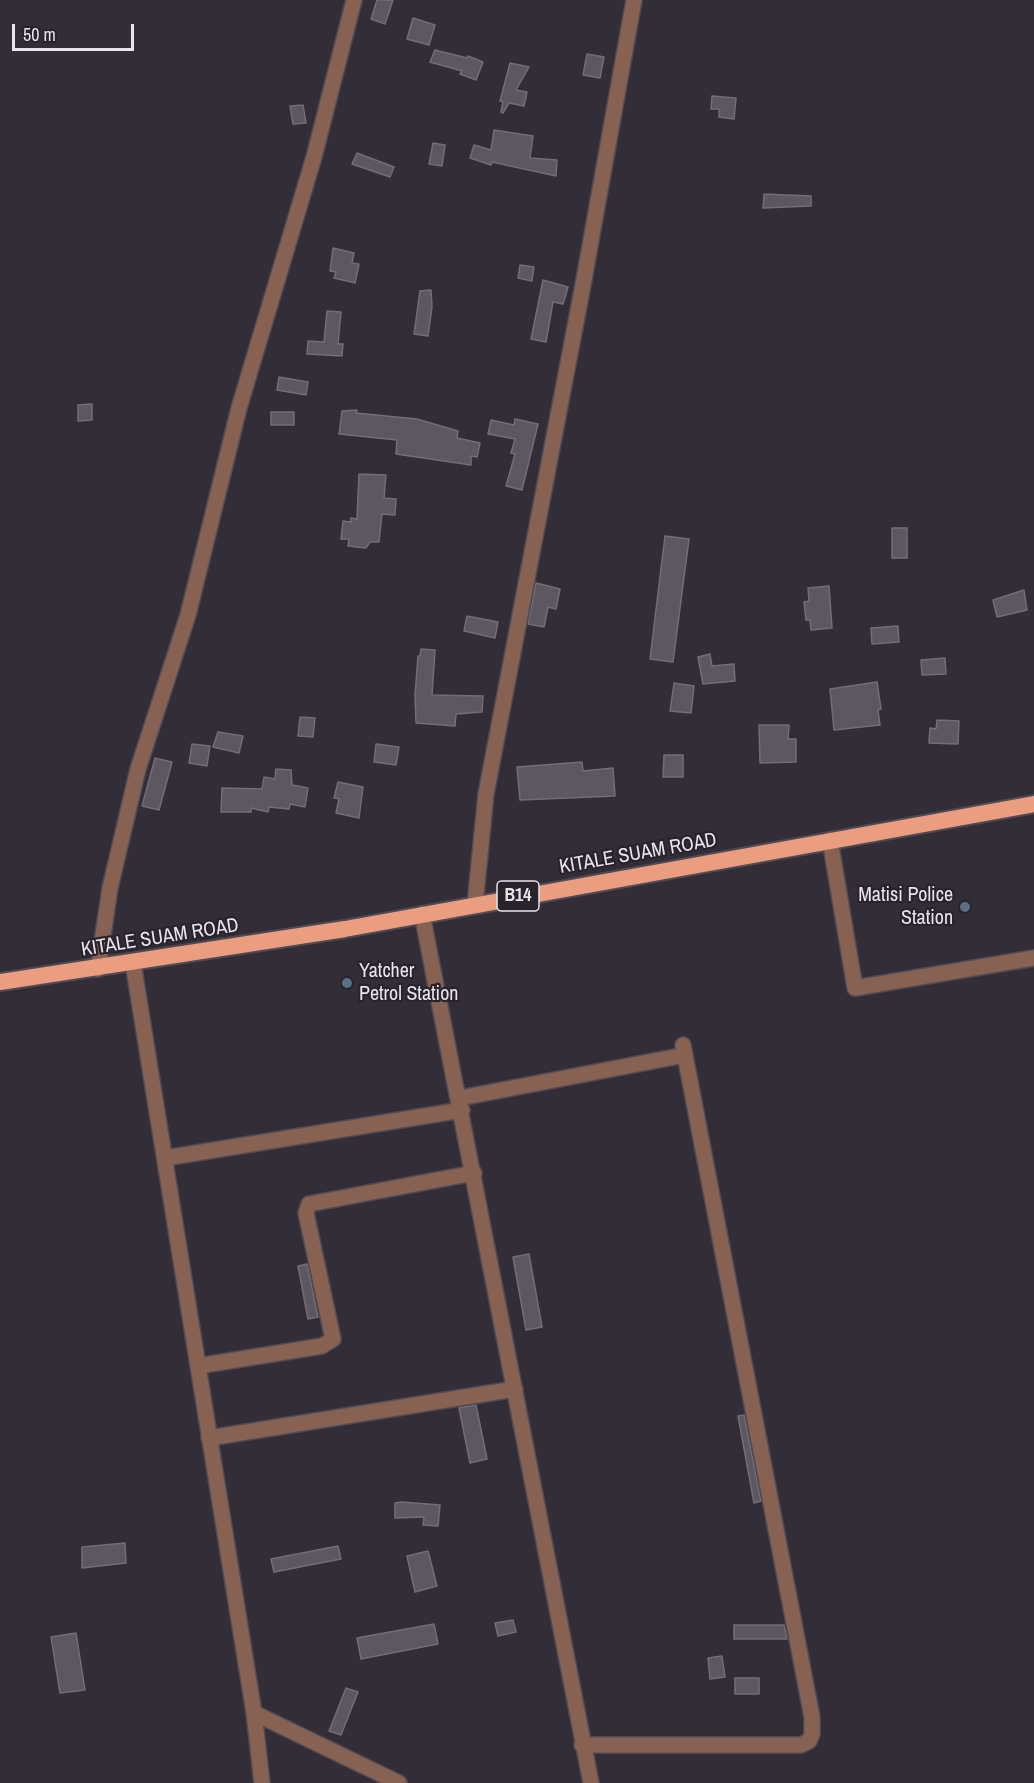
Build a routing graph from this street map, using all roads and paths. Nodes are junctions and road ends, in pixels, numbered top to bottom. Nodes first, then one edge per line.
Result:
1 (354, 0) edge
2 (634, 0) edge
3 (1034, 804) edge
4 (830, 840) junction
5 (475, 904) junction
6 (422, 914) junction
7 (1034, 958) edge
8 (134, 963) junction
9 (98, 969) junction
10 (0, 982) edge
11 (461, 1104) junction
12 (165, 1158) junction
13 (474, 1173) junction
14 (198, 1366) junction
15 (515, 1389) junction
16 (209, 1438) junction
17 (254, 1713) junction
18 (582, 1745) junction
19 (262, 1783) edge
20 (399, 1783) edge
21 (591, 1783) edge

1 - 9 street
2 - 5 street
3 - 4 highway, KITALE SUAM ROAD / B14
4 - 5 highway, KITALE SUAM ROAD / B14
4 - 7 street
5 - 6 highway, KITALE SUAM ROAD / B14
6 - 8 highway, KITALE SUAM ROAD / B14
6 - 11 street
8 - 9 highway, KITALE SUAM ROAD / B14
8 - 12 street
9 - 10 highway, KITALE SUAM ROAD / B14
11 - 12 street
11 - 13 street
11 - 18 street
12 - 14 street
13 - 14 street
13 - 15 street
14 - 16 street
15 - 16 street
15 - 18 street
16 - 17 street
17 - 19 street
17 - 20 street
18 - 21 street

